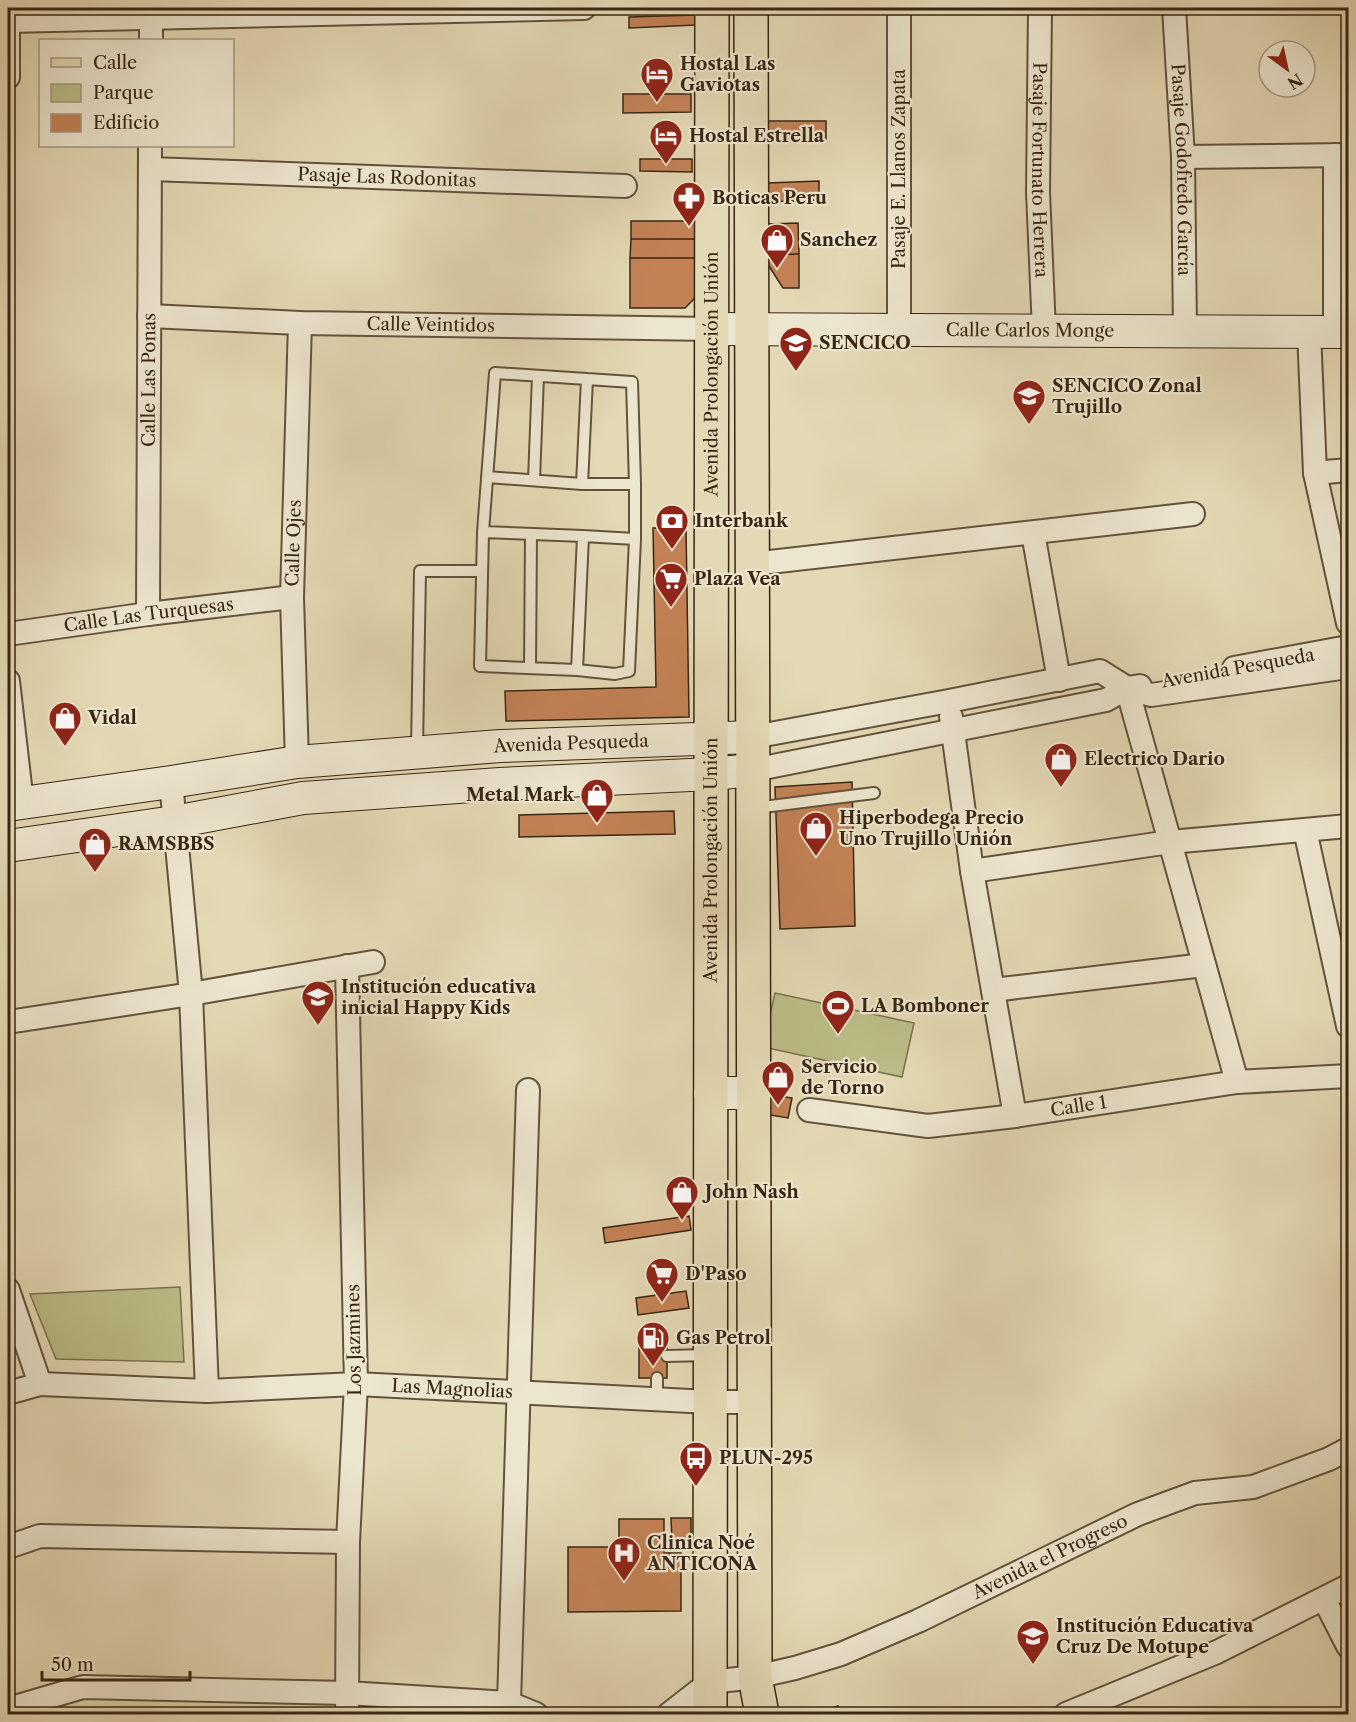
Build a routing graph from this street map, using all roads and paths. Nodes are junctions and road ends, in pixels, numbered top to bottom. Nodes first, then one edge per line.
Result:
1 (8, 8) edge
2 (584, 8) edge
3 (712, 8) edge
4 (751, 8) edge
5 (899, 8) edge
6 (1040, 8) edge
7 (1174, 8) edge
8 (462, 9) edge
9 (151, 13) edge
10 (8, 21) edge
11 (151, 39) edge
12 (8, 77) edge
13 (150, 147) edge
14 (1342, 155) edge
15 (1183, 157) junction
16 (150, 169) junction
17 (625, 186) dead end
18 (149, 316) junction
19 (300, 323) junction
20 (712, 329) junction
21 (751, 330) junction
22 (792, 330) junction
23 (899, 330) junction
24 (1044, 331) junction
25 (1185, 331) junction
26 (1331, 332) edge
27 (751, 375) junction
28 (537, 376) junction
29 (587, 379) junction
30 (1348, 470) edge
31 (1315, 473) junction
32 (488, 477) junction
33 (534, 480) junction
34 (582, 484) junction
35 (635, 484) junction
36 (1193, 514) dead end
37 (483, 532) junction
38 (1032, 532) junction
39 (531, 534) junction
40 (583, 536) junction
41 (635, 539) junction
42 (752, 564) junction
43 (482, 572) junction
44 (292, 597) junction
45 (148, 614) junction
46 (1348, 623) edge
47 (8, 634) edge
48 (1348, 647) edge
49 (1348, 667) edge
50 (530, 668) junction
51 (577, 670) junction
52 (1059, 680) junction
53 (8, 681) edge
54 (1127, 688) junction
55 (950, 701) junction
56 (953, 731) junction
57 (753, 737) junction
58 (711, 739) junction
59 (500, 746) junction
60 (417, 753) junction
61 (297, 762) junction
62 (753, 770) junction
63 (711, 774) junction
64 (171, 782) junction
65 (500, 784) junction
66 (874, 793) dead end
67 (15, 804) edge
68 (752, 809) junction
69 (174, 822) junction
70 (1348, 826) edge
71 (1305, 830) junction
72 (1170, 843) junction
73 (8, 846) edge
74 (972, 871) junction
75 (373, 962) dead end
76 (347, 966) junction
77 (1204, 966) junction
78 (993, 990) junction
79 (191, 994) junction
80 (8, 1022) edge
81 (1348, 1026) edge
82 (1348, 1076) edge
83 (1237, 1082) junction
84 (528, 1090) dead end
85 (753, 1093) junction
86 (710, 1094) junction
87 (809, 1110) dead end
88 (1015, 1116) junction
89 (8, 1290) edge
90 (710, 1355) junction
91 (667, 1356) dead end
92 (40, 1384) junction
93 (356, 1384) junction
94 (207, 1391) junction
95 (519, 1392) junction
96 (8, 1393) edge
97 (710, 1402) junction
98 (754, 1402) junction
99 (1348, 1449) edge
100 (348, 1542) junction
101 (8, 1547) edge
102 (1348, 1586) edge
103 (1324, 1599) junction
104 (1348, 1646) edge
105 (755, 1677) junction
106 (710, 1682) junction
107 (509, 1703) junction
108 (347, 1704) edge
109 (8, 1709) edge
110 (536, 1714) edge
111 (669, 1714) edge
112 (710, 1714) edge
113 (762, 1714) edge
114 (1066, 1714) edge

1 - 10 street
2 - 8 street
3 - 20 main road, Avenida Prolongación Unión
4 - 21 main road
5 - 23 street, Pasaje E. Llanos Zapata
6 - 24 street, Pasaje Fortunato Herrera
7 - 15 street, Pasaje Godofredo García
8 - 9 street
9 - 10 street
9 - 11 street
10 - 12 street
13 - 16 street, Calle Las Ponas
14 - 15 street
14 - 26 street
15 - 25 street, Pasaje Godofredo García
16 - 17 street, Pasaje Las Rodonitas
16 - 18 street, Calle Las Ponas
18 - 19 street, Calle Veintidos
18 - 45 street, Calle Las Ponas
19 - 20 street, Calle Veintidos
19 - 44 street, Calle Ojes
20 - 21 main road, Calle Carlos Monge
20 - 58 main road, Avenida Prolongación Unión
21 - 22 main road, Calle Carlos Monge
21 - 27 main road
22 - 23 main road, Calle Carlos Monge
22 - 27 main road
23 - 24 main road, Calle Carlos Monge
24 - 25 main road, Calle Carlos Monge
25 - 26 main road, Calle Carlos Monge
26 - 31 street
27 - 42 main road
28 - 29 lane
28 - 32 lane
28 - 33 lane
29 - 34 lane
29 - 35 lane
30 - 31 street
31 - 46 street
32 - 33 lane
32 - 37 lane
33 - 34 lane
34 - 35 lane
35 - 41 lane
36 - 38 street
37 - 39 lane
37 - 43 lane
38 - 42 street
38 - 52 street
39 - 40 lane
39 - 50 lane
40 - 41 lane
40 - 51 lane
41 - 51 lane
42 - 57 main road
43 - 50 lane
43 - 60 lane
44 - 45 street, Calle Las Turquesas
44 - 61 street, Calle Ojes
45 - 47 street, Calle Las Turquesas
48 - 54 street, Avenida Pesqueda
49 - 54 street
50 - 51 lane
52 - 54 street, Avenida Pesqueda
52 - 55 street, Avenida Pesqueda
53 - 67 street
54 - 56 street, Avenida Pesqueda
54 - 72 street
55 - 56 street
55 - 57 street, Avenida Pesqueda
56 - 62 street, Avenida Pesqueda
56 - 74 street
57 - 58 main road, Avenida Pesqueda
57 - 62 main road
58 - 59 main road, Avenida Pesqueda
58 - 63 main road, Avenida Prolongación Unión
59 - 60 main road, Avenida Pesqueda
59 - 65 main road
60 - 61 main road, Avenida Pesqueda
61 - 64 main road, Avenida Pesqueda
62 - 63 main road, Avenida Pesqueda
62 - 68 main road
63 - 65 main road, Avenida Pesqueda
63 - 86 main road, Avenida Prolongación Unión
64 - 67 main road, Avenida Pesqueda
64 - 69 street
65 - 69 main road, Avenida Pesqueda
66 - 68 lane
68 - 85 main road
69 - 73 main road, Avenida Pesqueda
69 - 79 street
70 - 71 street
71 - 72 street
71 - 81 street
72 - 74 street
72 - 77 street
74 - 78 street
75 - 76 street
76 - 79 street
76 - 93 street, Los Jazmines
77 - 78 street
77 - 83 street
78 - 88 street
79 - 80 street
79 - 94 street
82 - 83 street, Calle 1
83 - 88 street, Calle 1
84 - 95 street
85 - 86 main road
85 - 98 main road
86 - 90 main road, Avenida Prolongación Unión
87 - 88 street, Calle 1
89 - 92 street
90 - 91 lane
90 - 97 main road, Avenida Prolongación Unión
92 - 94 street, Las Magnolias
92 - 96 street, Las Magnolias
93 - 94 street, Las Magnolias
93 - 95 street, Las Magnolias
93 - 100 street, Los Jazmines
95 - 97 street, Las Magnolias
95 - 107 street
97 - 98 street, Las Magnolias
97 - 106 main road, Avenida Prolongación Unión
98 - 105 main road
99 - 105 street, Avenida el Progreso
100 - 101 street
100 - 108 street, Los Jazmines
102 - 103 street
103 - 104 street
103 - 114 street
105 - 106 street, Avenida el Progreso
105 - 113 main road
106 - 111 street
106 - 112 main road, Avenida Prolongación Unión
107 - 108 street
107 - 110 street
108 - 109 street

